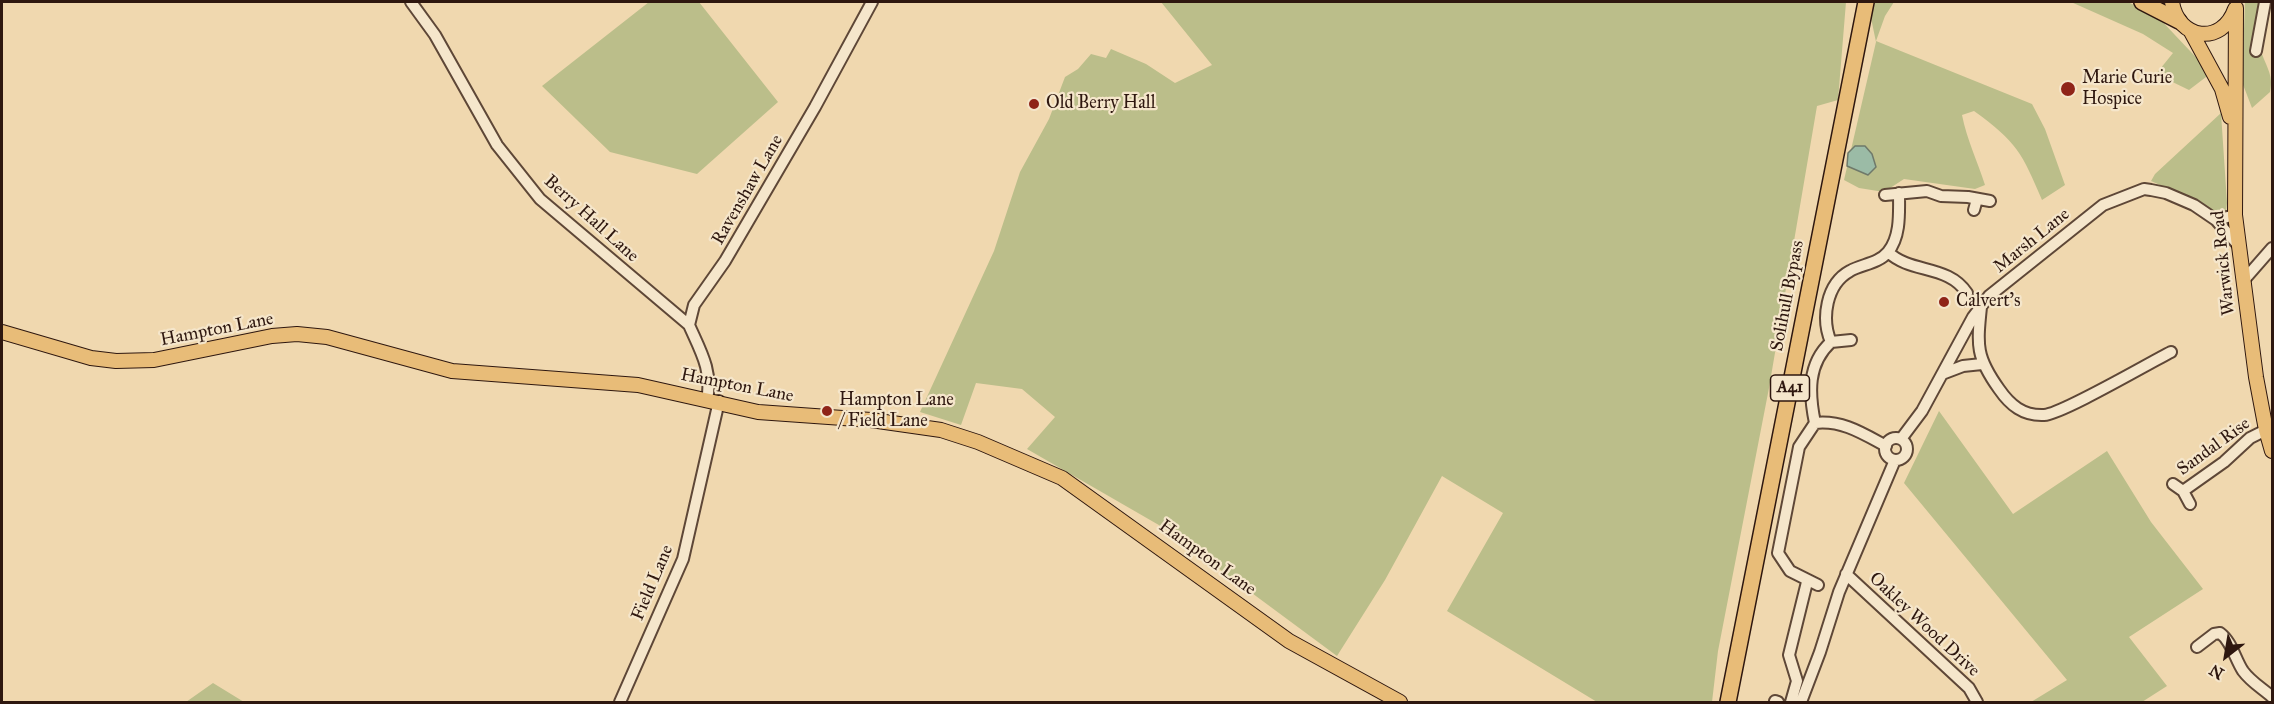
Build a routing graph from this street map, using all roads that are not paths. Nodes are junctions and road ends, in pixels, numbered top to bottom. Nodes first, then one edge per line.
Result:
1 (411, 2) edge
2 (872, 2) edge
3 (1857, 2) edge
4 (1866, 2) edge
5 (2142, 2) edge
6 (2172, 2) edge
7 (2265, 2) edge
8 (2236, 5) edge
9 (2184, 26) junction
10 (2256, 51) dead end
11 (1851, 73) junction
12 (2235, 140) junction
13 (1899, 193) junction
14 (1885, 195) dead end
15 (1977, 199) junction
16 (1990, 201) dead end
17 (1974, 210) dead end
18 (2235, 215) junction
19 (2216, 220) junction
20 (2239, 246) junction
21 (2272, 248) edge
22 (1888, 252) junction
23 (2244, 280) junction
24 (1970, 294) dead end
25 (1981, 306) junction
26 (689, 325) junction
27 (2, 332) edge
28 (1851, 340) dead end
29 (1831, 342) junction
30 (2171, 352) dead end
31 (1982, 364) junction
32 (1942, 374) junction
33 (713, 400) junction
34 (1815, 423) junction
35 (2266, 430) junction
36 (1901, 438) junction
37 (1886, 446) junction
38 (2272, 451) edge
39 (1895, 460) junction
40 (2173, 484) dead end
41 (2183, 491) junction
42 (2190, 504) dead end
43 (1846, 574) junction
44 (2197, 647) dead end
45 (2272, 697) edge
46 (620, 702) edge
47 (1400, 702) edge
48 (1728, 702) edge
49 (1791, 702) edge
50 (1801, 702) edge
51 (1977, 702) edge

1 - 26 street, Berry Hall Lane
2 - 26 street, Ravenshaw Lane
3 - 11 highway, Solihull Bypass / A41
4 - 11 highway, Solihull Bypass / A41
5 - 9 highway
6 - 9 main road, Warwick Road
7 - 10 street
8 - 9 main road
8 - 12 main road, Warwick Road
9 - 12 main road, Warwick Road
11 - 48 highway, Solihull Bypass / A41
12 - 18 main road, Warwick Road
13 - 14 street
13 - 15 street
13 - 22 street
15 - 16 street
15 - 17 street
18 - 19 street
18 - 20 main road, Warwick Road
19 - 20 street, Marsh Lane
19 - 25 street, Marsh Lane
20 - 23 main road, Warwick Road
21 - 23 street
22 - 24 street
22 - 29 street
23 - 35 main road, Warwick Road
25 - 31 street
25 - 32 street, Marsh Lane
26 - 33 street
27 - 33 main road, Hampton Lane
28 - 29 street
29 - 34 street
30 - 31 street
31 - 32 street
32 - 36 street, Marsh Lane
33 - 46 street, Field Lane
33 - 47 main road, Hampton Lane
34 - 37 street
34 - 49 street
35 - 38 main road, Warwick Road
35 - 41 street, Sandal Rise
36 - 37 street
36 - 39 street
37 - 39 street
39 - 43 street
40 - 41 street, Sandal Rise
41 - 42 street, Sandal Rise
43 - 50 street
43 - 51 street, Oakley Wood Drive
44 - 45 street

